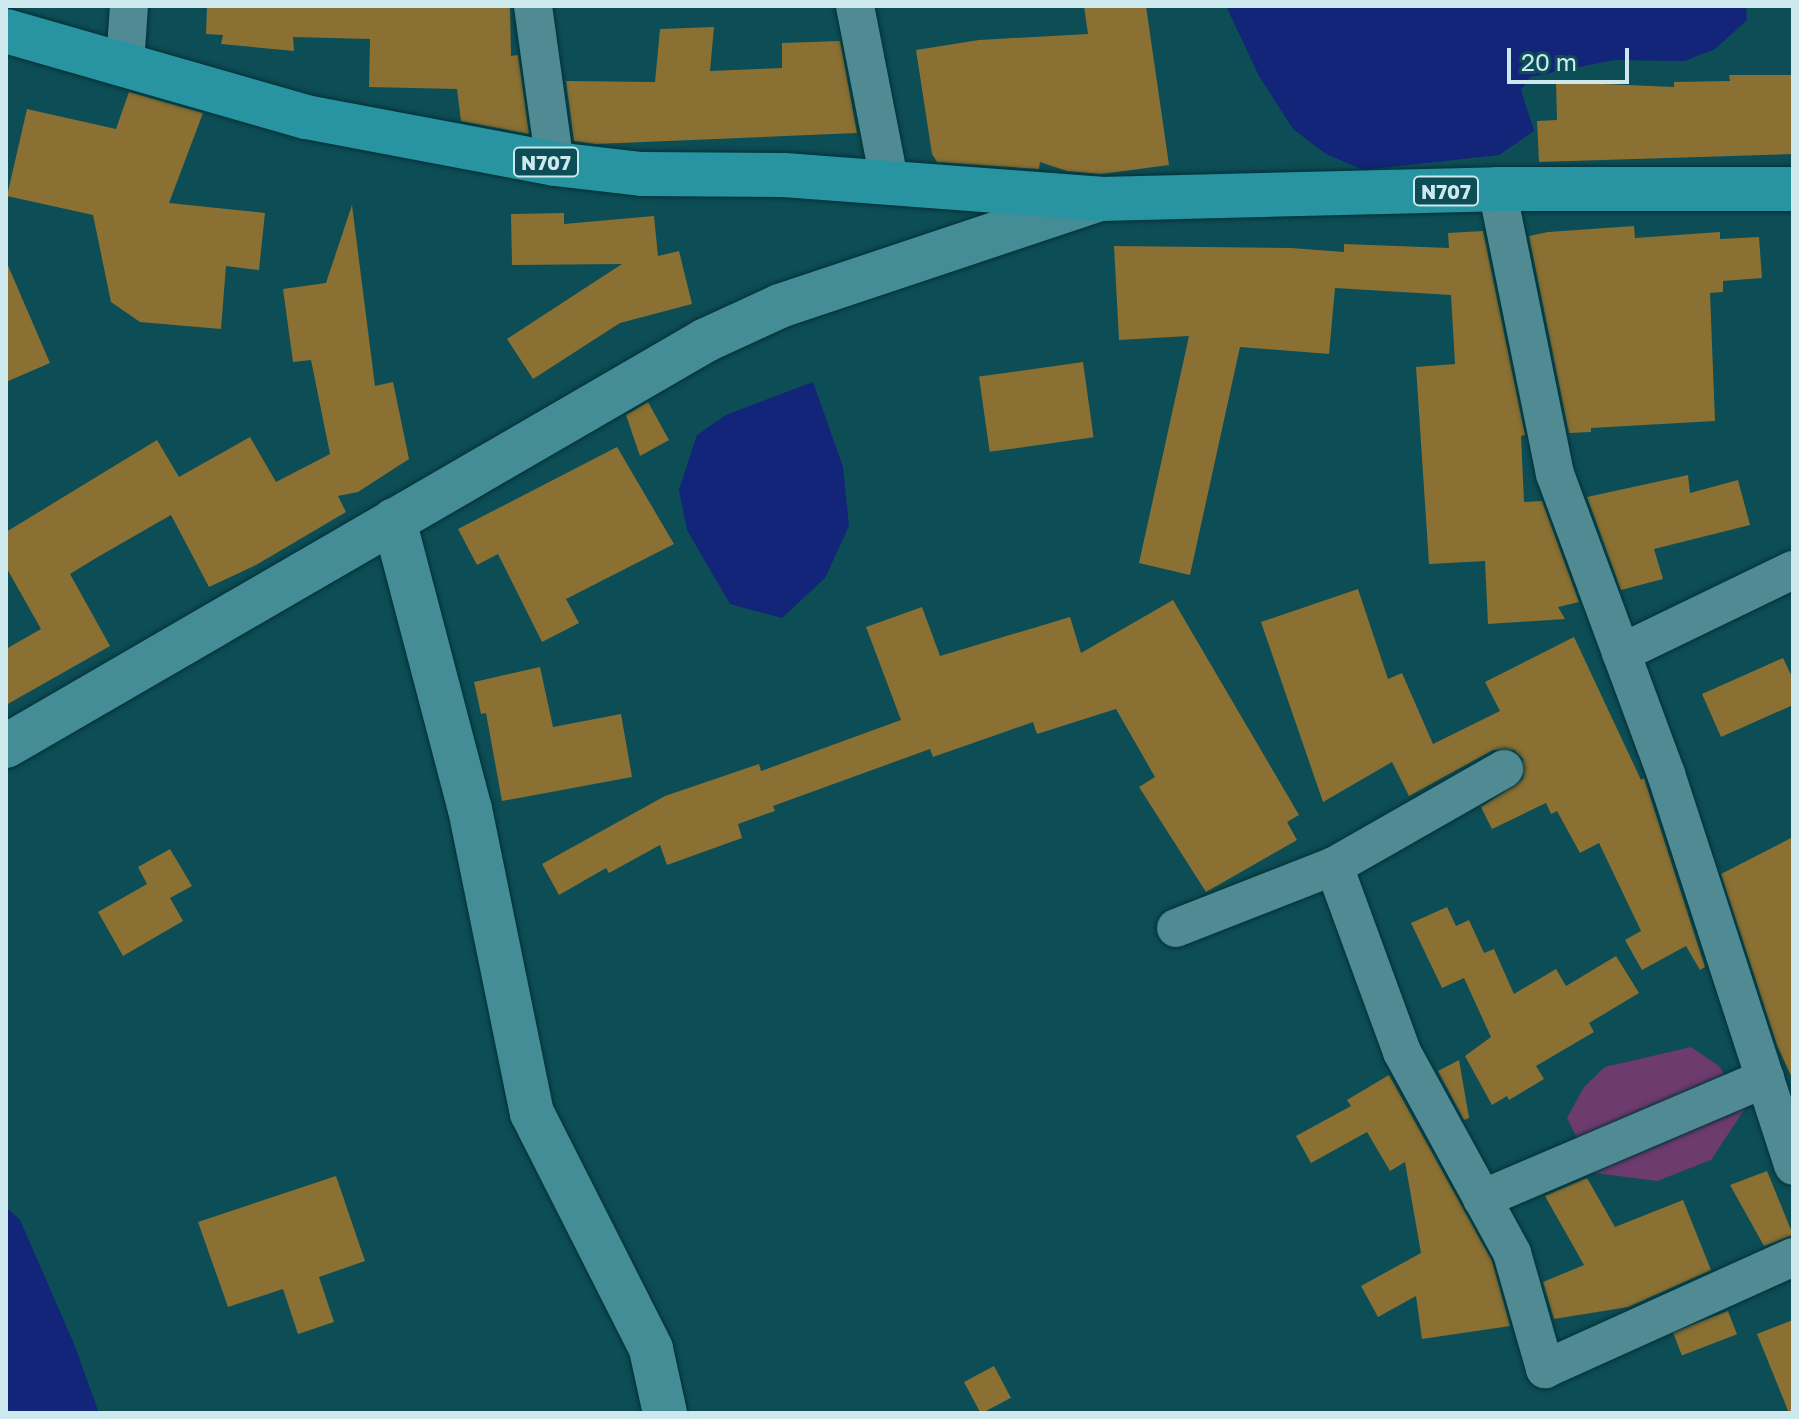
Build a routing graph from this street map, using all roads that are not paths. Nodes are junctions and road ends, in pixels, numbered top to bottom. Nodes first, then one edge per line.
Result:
1 (129, 6) edge
2 (533, 6) edge
3 (855, 6) edge
4 (6, 31) edge
5 (125, 64) junction
6 (555, 164) junction
7 (890, 185) junction
8 (1497, 189) junction
9 (1793, 189) edge
10 (1100, 199) junction
11 (394, 520) junction
12 (1793, 570) edge
13 (1621, 653) junction
14 (6, 746) edge
15 (1504, 769) dead end
16 (1334, 866) junction
17 (1176, 928) dead end
18 (1765, 1078) junction
19 (1793, 1166) edge
20 (1482, 1199) junction
21 (1793, 1257) edge
22 (665, 1413) edge

1 - 5 street
2 - 6 street
3 - 7 street
4 - 5 highway, N707
5 - 6 highway, N707
6 - 7 highway, N707
7 - 10 highway, N707
8 - 9 highway, N707
8 - 10 highway, N707
8 - 13 street
10 - 11 street
11 - 14 street
11 - 22 street
12 - 13 street
13 - 18 street
15 - 16 street
16 - 17 street
16 - 20 street
18 - 19 street
18 - 20 street
20 - 21 street

